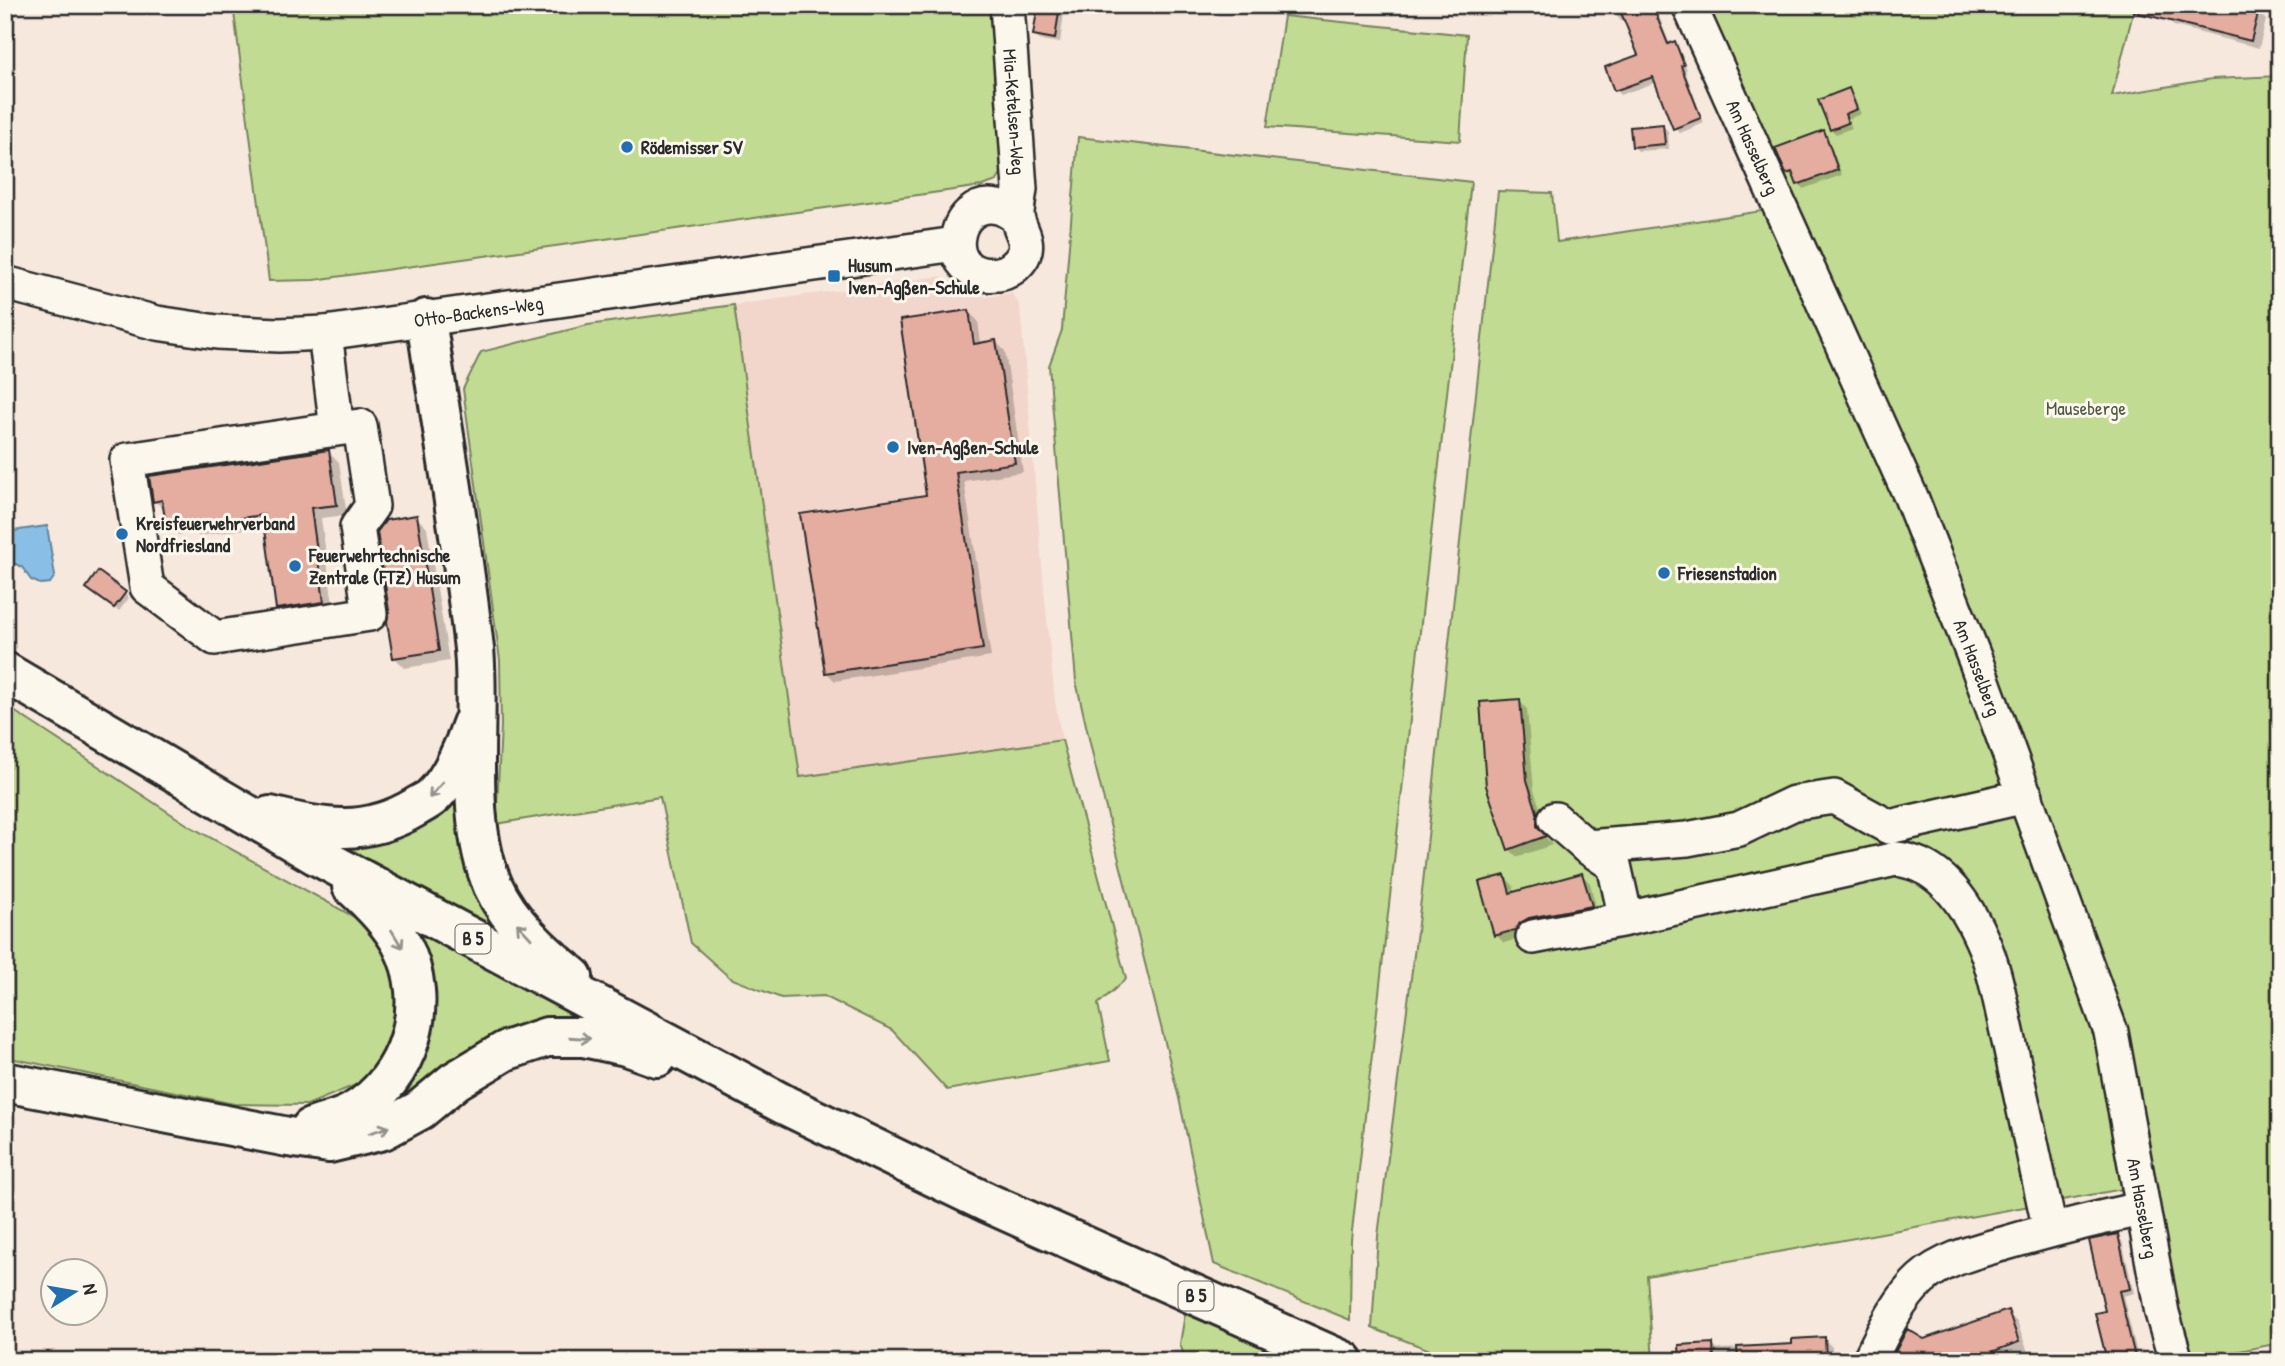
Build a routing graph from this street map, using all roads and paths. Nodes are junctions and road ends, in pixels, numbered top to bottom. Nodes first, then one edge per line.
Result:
1 (1007, 5) edge
2 (1689, 5) edge
3 (1017, 218) junction
4 (956, 244) junction
5 (5, 283) edge
6 (426, 319) junction
7 (325, 333) junction
8 (337, 429) junction
9 (5, 672) edge
10 (477, 708) junction
11 (2026, 796) junction
12 (228, 804) junction
13 (1555, 819) dead end
14 (1893, 843) junction
15 (1587, 847) junction
16 (316, 855) junction
17 (1626, 919) junction
18 (1533, 937) dead end
19 (631, 1024) junction
20 (5, 1082) edge
21 (785, 1105) junction
22 (288, 1137) junction
23 (2142, 1209) junction
24 (2050, 1230) junction
25 (1872, 1360) edge
26 (1344, 1361) edge
27 (2176, 1361) edge

1 - 3 street, Mia-Ketelsen-Weg
2 - 11 street, Am Hasselberg
3 - 4 street
3 - 4 street, Mia-Ketelsen-Weg
4 - 6 street, Otto-Backens-Weg
5 - 7 street, Otto-Backens-Weg
6 - 7 street, Otto-Backens-Weg
6 - 10 highway
7 - 8 street
8 - 8 street
9 - 12 highway, B 5
10 -> 12 highway
19 -> 10 highway
11 - 14 street
11 - 23 street, Am Hasselberg
12 - 16 highway, B 5
13 - 15 street
14 - 15 street
14 - 17 street
14 - 24 street
15 - 17 street
16 - 19 highway, B 5
16 -> 22 highway
17 - 18 street
19 - 21 highway, B 5
20 - 22 highway
22 -> 21 highway
21 - 26 highway, B 5
23 - 24 street
23 - 27 street, Am Hasselberg
24 - 25 street

